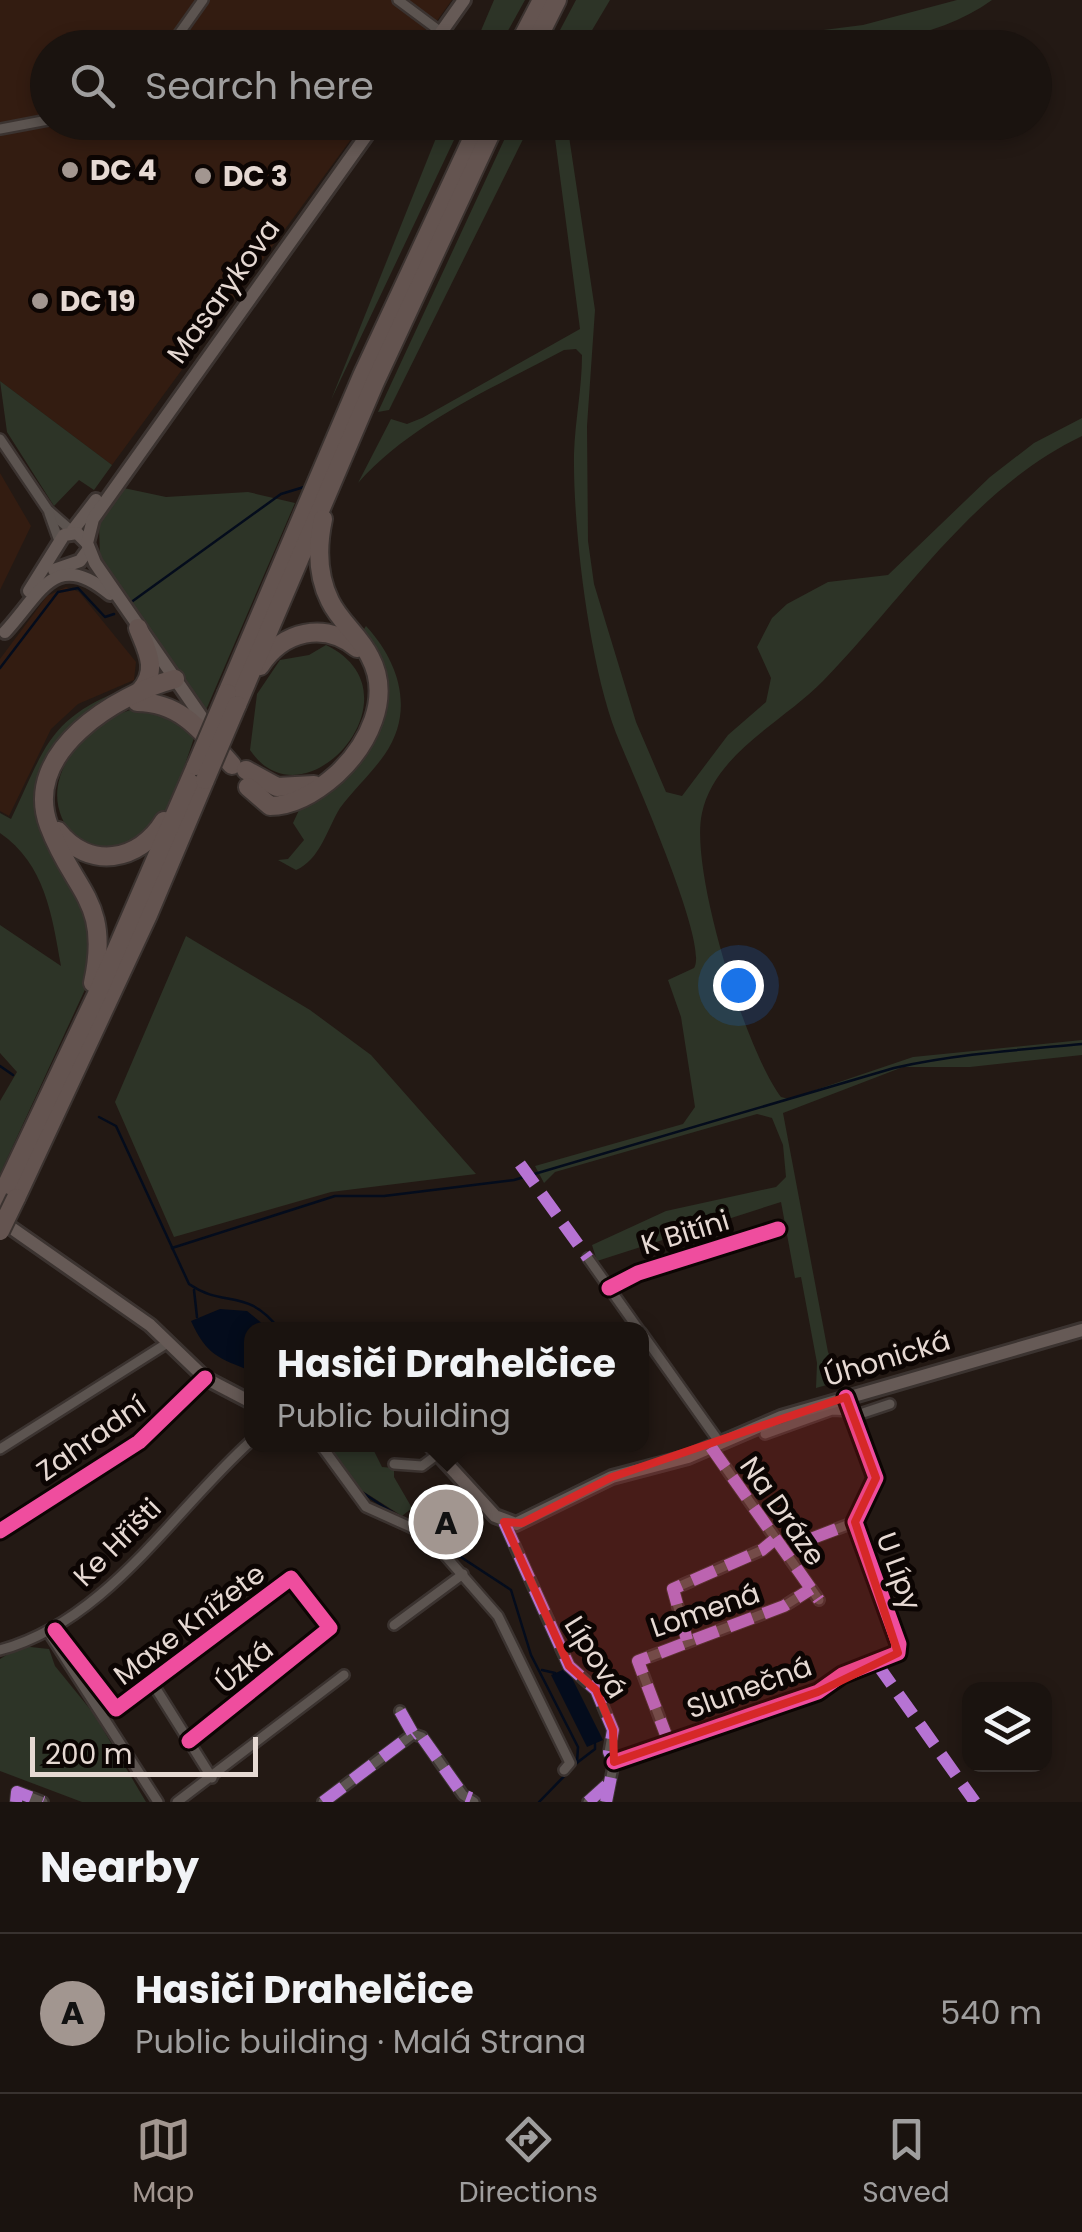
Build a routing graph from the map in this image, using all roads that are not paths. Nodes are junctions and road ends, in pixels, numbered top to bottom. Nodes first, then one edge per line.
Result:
1 (203, 0) edge
2 (398, 0) edge
3 (464, 0) edge
4 (542, 0) edge
5 (557, 0) edge
6 (182, 30) edge
7 (438, 30) edge
8 (442, 30) edge
9 (526, 30) edge
10 (542, 30) edge
11 (30, 123) edge
12 (0, 129) edge
13 (363, 140) edge
14 (472, 140) edge
15 (488, 140) edge
16 (0, 439) edge
17 (146, 440) junction
18 (340, 461) junction
19 (48, 510) junction
20 (70, 529) junction
21 (58, 546) junction
22 (88, 546) junction
23 (73, 562) junction
24 (104, 590) junction
25 (121, 604) junction
26 (138, 628) junction
27 (2, 636) edge
28 (376, 678) junction
29 (175, 679) junction
30 (138, 697) junction
31 (232, 699) junction
32 (201, 773) junction
33 (242, 774) junction
34 (46, 803) junction
35 (80, 1031) junction
36 (7, 1196) edge
37 (0, 1220) edge
38 (778, 1229) dead end
39 (0, 1230) edge
40 (588, 1258) dead end
41 (609, 1288) junction
42 (634, 1322) edge
43 (1082, 1330) edge
44 (169, 1342) junction
45 (649, 1345) edge
46 (205, 1378) junction
47 (846, 1396) junction
48 (244, 1398) edge
49 (890, 1404) dead end
50 (853, 1414) junction
51 (766, 1434) dead end
52 (715, 1445) junction
53 (0, 1448) edge
54 (244, 1448) edge
55 (326, 1452) edge
56 (431, 1452) edge
57 (436, 1452) edge
58 (394, 1464) dead end
59 (483, 1502) junction
60 (504, 1522) junction
61 (854, 1522) junction
62 (0, 1530) edge
63 (813, 1538) dead end
64 (774, 1540) junction
65 (439, 1541) junction
66 (462, 1574) junction
67 (291, 1578) joint
68 (811, 1589) junction
69 (819, 1600) dead end
70 (394, 1625) dead end
71 (52, 1632) junction
72 (687, 1640) junction
73 (0, 1650) edge
74 (898, 1653) joint
75 (344, 1675) dead end
76 (153, 1684) junction
77 (400, 1711) dead end
78 (413, 1734) junction
79 (190, 1741) junction
80 (669, 1742) junction
81 (614, 1762) junction
82 (564, 1770) dead end
83 (212, 1778) junction
84 (608, 1784) junction
85 (17, 1797) edge
86 (467, 1799) edge
87 (43, 1802) edge
88 (158, 1802) edge
89 (177, 1802) edge
90 (323, 1802) edge
91 (588, 1802) edge
92 (606, 1802) edge

1 - 6 street
2 - 7 street
3 - 8 main road
4 - 9 highway
5 - 10 highway
11 - 12 street
13 - 17 main road, Masarykova
14 - 31 highway
15 - 18 highway
16 - 19 street
17 - 20 main road, Masarykova
17 - 22 main road, Masarykova
18 - 28 highway
18 - 31 highway
19 - 20 street
19 - 21 street
20 - 21 main road
20 - 22 main road
21 - 23 main road
21 - 27 main road
22 - 23 main road, Masarykova
22 - 25 main road
23 - 24 main road
23 - 27 main road
24 - 25 main road
24 - 27 main road
25 - 26 main road
26 - 29 main road
26 - 30 highway
28 - 31 highway
28 - 33 highway
29 - 30 highway
29 - 33 main road
30 - 33 highway
30 - 34 highway
31 - 32 highway, bridge
32 - 34 highway
32 - 35 highway
32 - 36 highway
34 - 35 highway
35 - 36 highway
36 - 39 highway, bridge
37 - 44 main road
38 - 41 street, K Bitíni
40 - 41 street, Na Dráze
41 - 42 street, Na Dráze
43 - 47 main road, Úhonická
44 - 46 main road
44 - 53 street
45 - 52 street, Na Dráze
46 - 48 main road
46 - 62 street, Zahradní
47 - 50 street, U Lípy
47 - 52 main road, Úhonická
49 - 50 street
50 - 51 street
50 - 61 street, U Lípy
52 - 60 main road, Úhonická
52 - 64 street, Na Dráze
54 - 71 street, Ke Hřišti
55 - 65 street
56 - 58 street
57 - 59 main road
59 - 60 main road
59 - 65 street
60 - 81 street, Lípová
61 - 63 street, U Lípy
61 - 74 street, U Lípy
64 - 68 street, Na Dráze
64 - 72 street
65 - 66 street
66 - 70 street
66 - 82 street
67 - 76 street, Maxe Knížete
67 - 79 street, Úzká
68 - 69 street, Na Dráze
68 - 72 street, Lomená
71 - 73 street, Ke Hřišti
71 - 76 street, Maxe Knížete
71 - 88 street
72 - 80 street, Lomená
74 - 80 street, Slunečná
75 - 83 street
76 - 79 street
77 - 78 street
78 - 86 street
78 - 90 street
79 - 83 street
80 - 81 street, Slunečná
81 - 84 street
83 - 89 street
84 - 91 street
84 - 92 street
85 - 87 street

